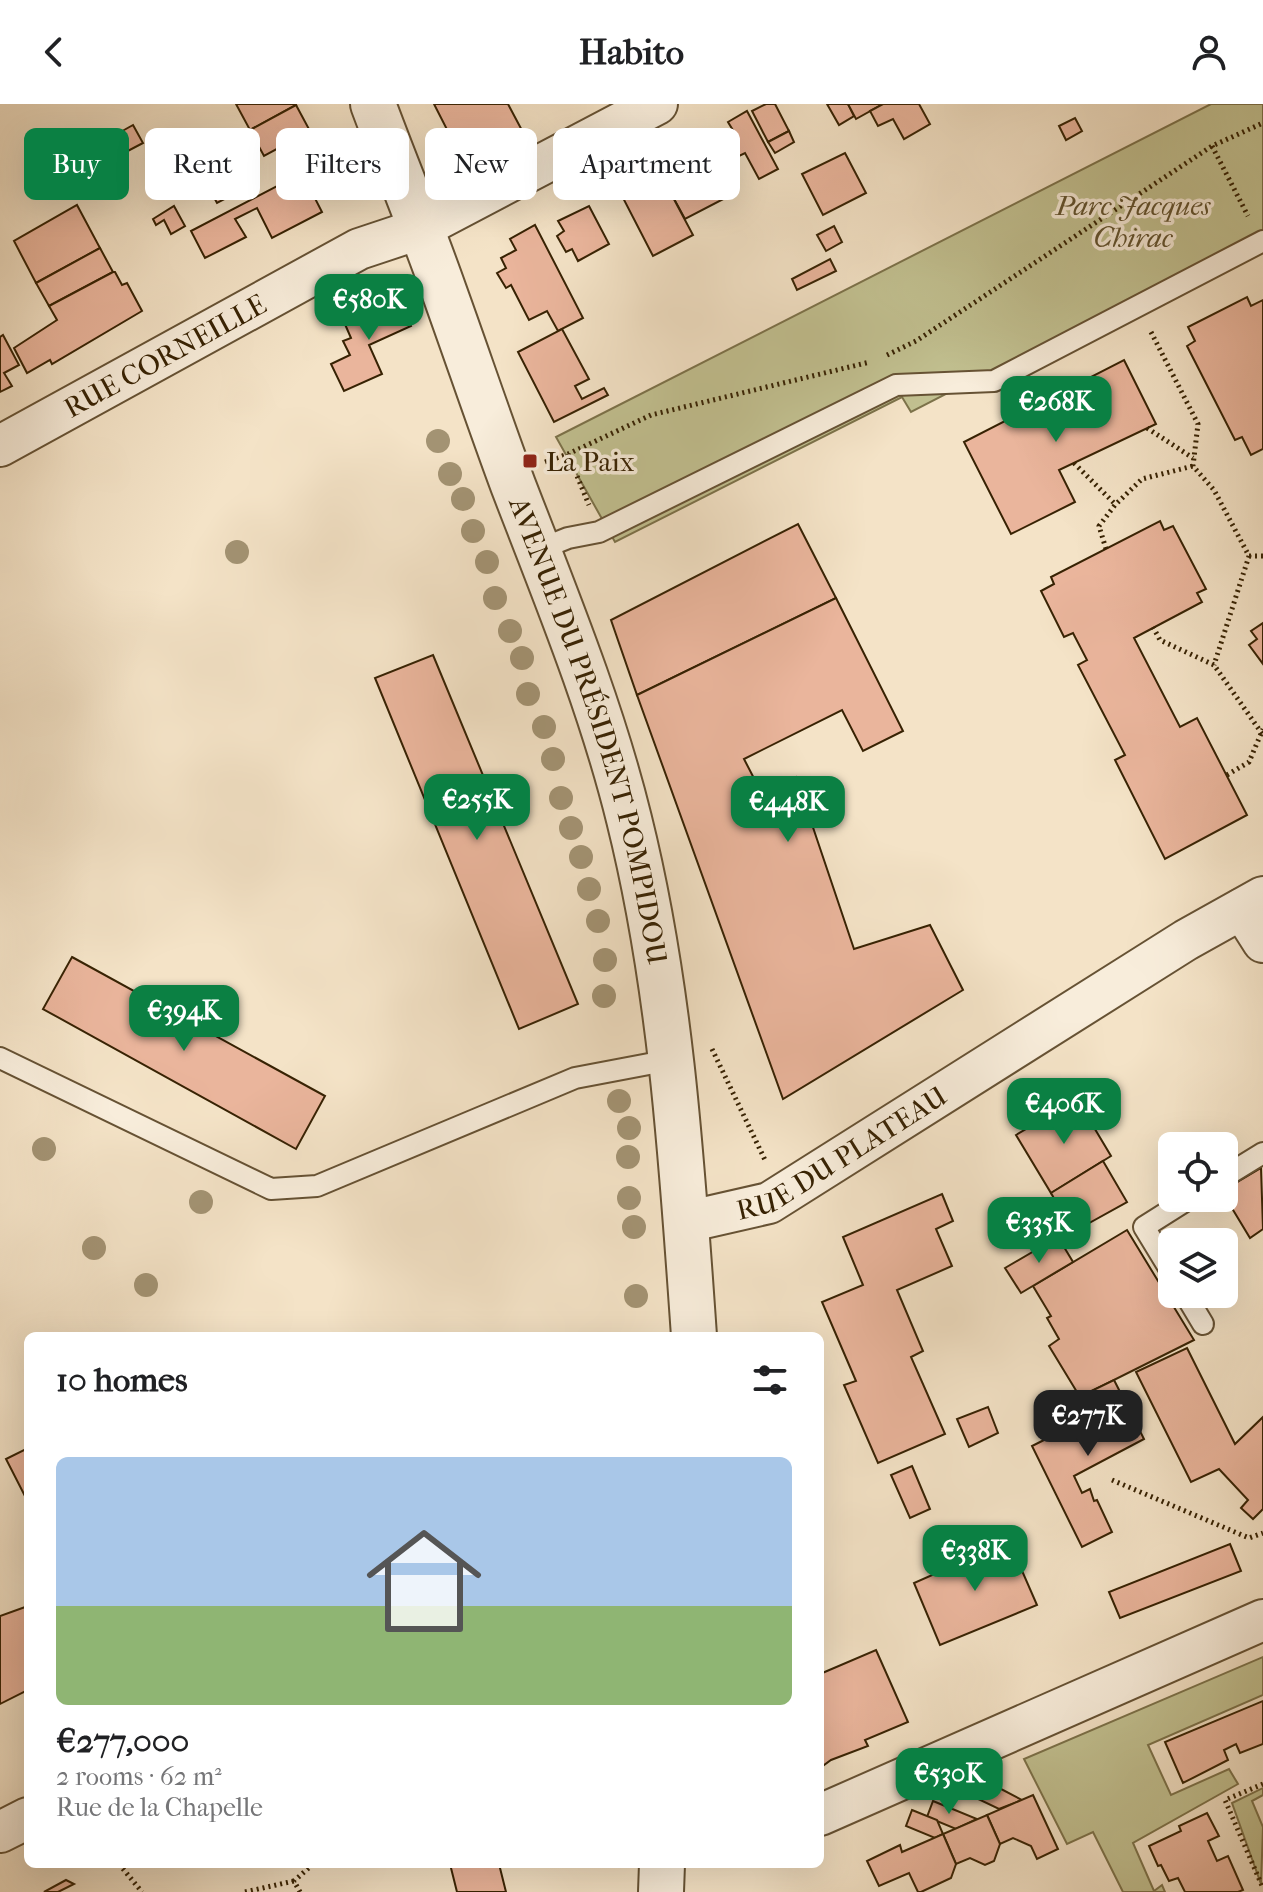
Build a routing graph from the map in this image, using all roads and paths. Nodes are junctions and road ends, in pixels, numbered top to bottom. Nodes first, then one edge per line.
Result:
1 (373, 104) edge
2 (657, 104) edge
3 (1263, 123) edge
4 (1212, 146) junction
5 (419, 229) junction
6 (1262, 242) edge
7 (1153, 335) dead end
8 (1147, 428) dead end
9 (0, 446) edge
10 (570, 453) junction
11 (1193, 459) junction
12 (541, 463) dead end
13 (1074, 463) dead end
14 (1193, 466) junction
15 (1115, 505) junction
16 (599, 532) junction
17 (1106, 549) dead end
18 (538, 550) junction
19 (1249, 556) junction
20 (1263, 556) edge
21 (1153, 627) dead end
22 (1214, 665) junction
23 (1262, 732) edge
24 (1227, 775) dead end
25 (1252, 903) edge
26 (1263, 942) edge
27 (709, 1043) dead end
28 (0, 1058) edge
29 (670, 1060) junction
30 (1263, 1153) edge
31 (767, 1165) dead end
32 (1238, 1168) edge
33 (1168, 1212) edge
34 (686, 1222) junction
35 (1158, 1250) edge
36 (1193, 1308) edge
37 (1203, 1324) dead end
38 (694, 1332) edge
39 (1112, 1480) dead end
40 (1263, 1533) edge
41 (1263, 1620) edge
42 (1263, 1784) edge
43 (824, 1813) edge
44 (24, 1820) edge
45 (0, 1832) edge
46 (122, 1868) edge
47 (309, 1868) edge
48 (662, 1868) edge
49 (294, 1881) junction
50 (1263, 1888) edge
51 (142, 1892) edge
52 (245, 1892) edge
53 (300, 1892) edge
54 (661, 1892) edge

1 - 5 street, AVENUE DU PRÉSIDENT POMPIDOU
2 - 5 street, RUE CORNEILLE
3 - 4 path
4 - 6 path
4 - 10 path
5 - 9 street, RUE CORNEILLE
5 - 18 street, AVENUE DU PRÉSIDENT POMPIDOU
6 - 16 lane
7 - 11 path
8 - 11 path
10 - 12 path
10 - 16 path
11 - 14 path
13 - 15 path
14 - 15 path
14 - 19 path
15 - 17 path
16 - 18 lane
18 - 29 street, AVENUE DU PRÉSIDENT POMPIDOU
19 - 20 path
19 - 22 path
21 - 22 path
22 - 23 path
23 - 24 path
25 - 26 street, RUE DU PLATEAU
25 - 34 street, RUE DU PLATEAU
27 - 31 path
28 - 29 lane
29 - 34 street, AVENUE DU PRÉSIDENT POMPIDOU
30 - 32 lane
33 - 35 lane
34 - 38 street, AVENUE DU PRÉSIDENT POMPIDOU
36 - 37 lane
39 - 40 path
41 - 43 street
42 - 50 path
44 - 45 street
46 - 51 path
47 - 49 path
48 - 54 street
49 - 52 path
49 - 53 path

